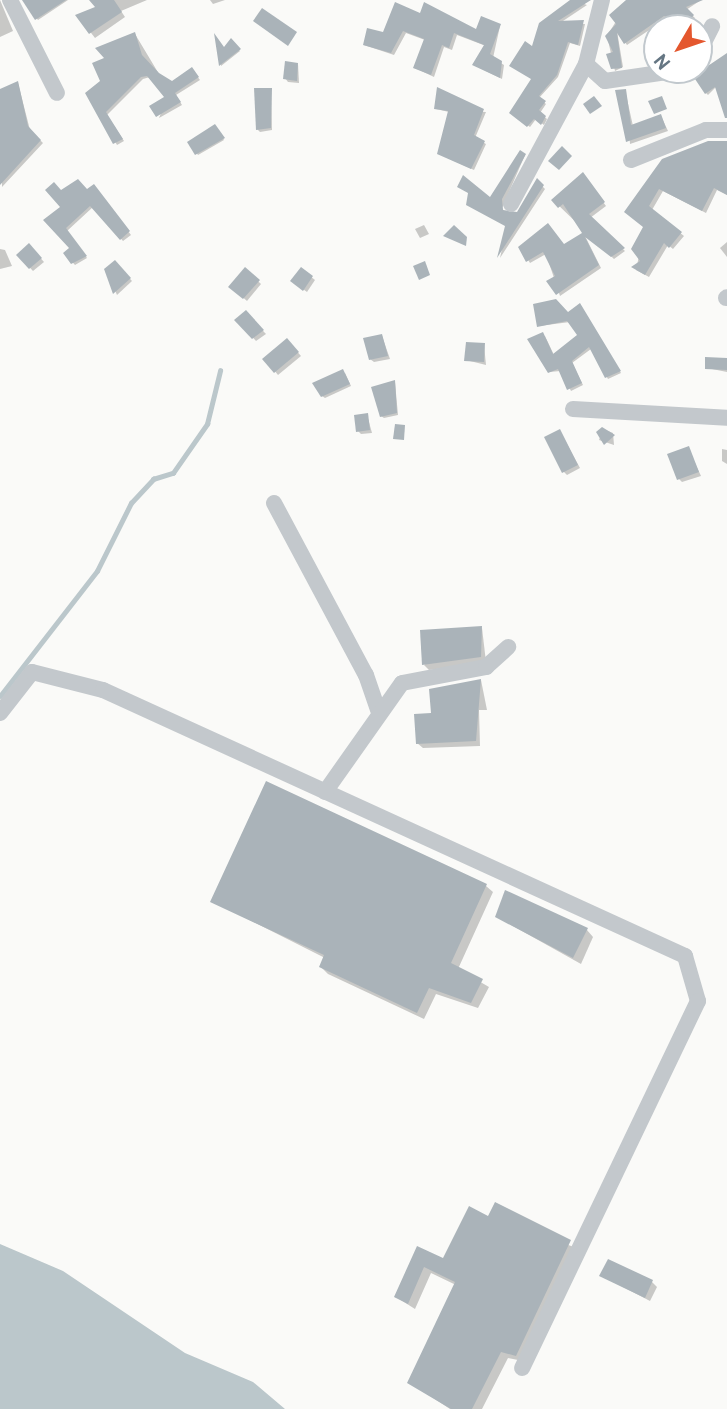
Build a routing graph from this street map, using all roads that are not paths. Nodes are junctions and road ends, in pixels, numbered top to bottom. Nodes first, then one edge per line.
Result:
1 (10, 0) edge
2 (602, 0) edge
3 (586, 64) junction
4 (643, 75) edge
5 (57, 93) dead end
6 (727, 130) edge
7 (631, 160) dead end
8 (511, 204) dead end
9 (573, 409) dead end
10 (727, 418) edge
11 (274, 503) dead end
12 (508, 647) dead end
13 (378, 710) junction
14 (0, 713) edge
15 (325, 792) junction
16 (522, 1368) dead end

1 - 5 street
2 - 3 street
3 - 4 street
3 - 8 street
6 - 7 street
9 - 10 street
11 - 13 street
12 - 13 street
13 - 15 street
14 - 15 street
15 - 16 street

